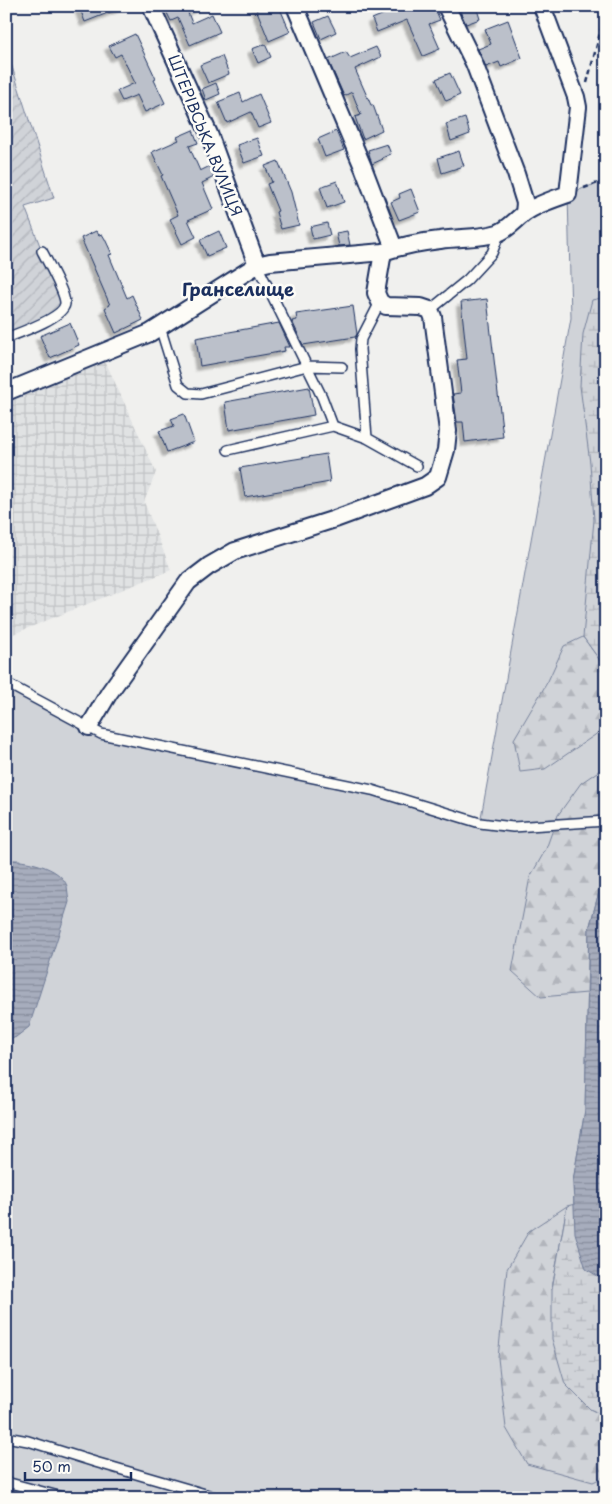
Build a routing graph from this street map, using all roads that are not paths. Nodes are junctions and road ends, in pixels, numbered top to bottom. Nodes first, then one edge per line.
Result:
1 (151, 6) edge
2 (295, 6) edge
3 (446, 6) edge
4 (542, 6) edge
5 (524, 213) junction
6 (500, 232) junction
7 (389, 250) junction
8 (42, 251) dead end
9 (257, 265) junction
10 (380, 302) junction
11 (430, 310) junction
12 (160, 327) junction
13 (6, 338) edge
14 (307, 366) junction
15 (342, 367) dead end
16 (6, 392) edge
17 (334, 426) junction
18 (367, 438) junction
19 (228, 450) dead end
20 (417, 466) dead end
21 (6, 683) edge
22 (88, 727) junction
23 (606, 821) edge
24 (6, 1437) edge
25 (6, 1482) edge
26 (66, 1498) edge
27 (219, 1498) edge

1 - 9 street, ШТЕРІВСЬКА ВУЛИЦЯ
2 - 7 street
3 - 5 street
4 - 5 street
5 - 6 street
6 - 7 street
6 - 11 lane
7 - 9 street
7 - 10 street
8 - 13 lane
9 - 12 street
9 - 14 lane
10 - 11 street
10 - 18 lane
11 - 22 street
12 - 14 lane
12 - 16 street
14 - 15 lane
14 - 17 lane
17 - 18 lane
17 - 19 lane
18 - 20 lane
21 - 22 lane
22 - 23 lane
24 - 27 lane
25 - 26 lane

